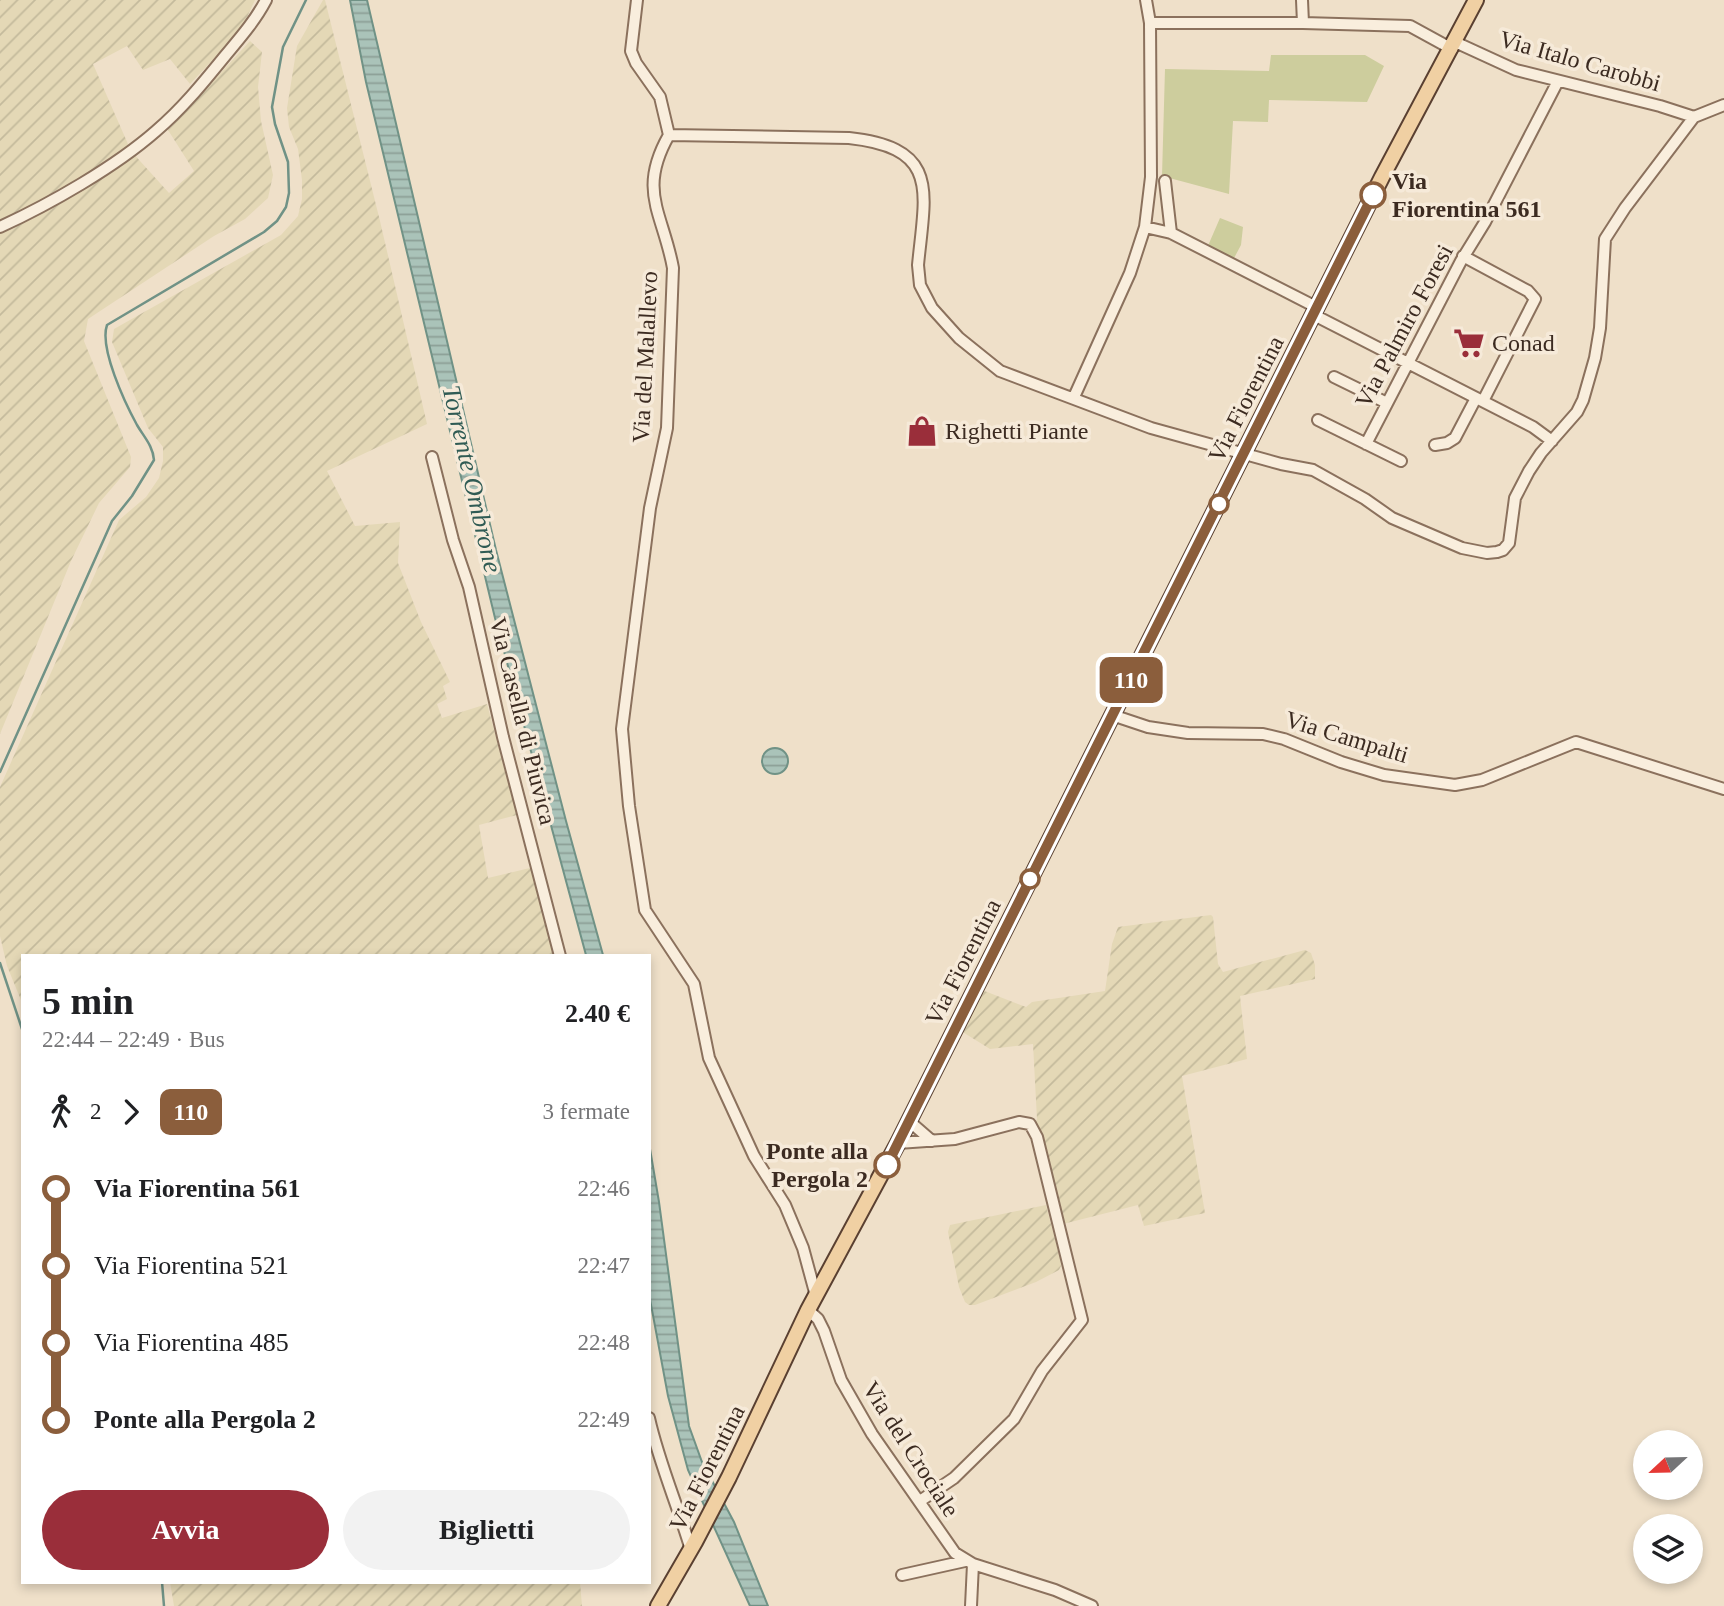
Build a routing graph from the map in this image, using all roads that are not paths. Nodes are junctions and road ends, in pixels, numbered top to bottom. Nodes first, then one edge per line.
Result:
1 (266, 0) edge
2 (637, 0) edge
3 (1146, 0) edge
4 (1302, 0) edge
5 (1476, 0) edge
6 (1150, 23) junction
7 (1303, 23) junction
8 (1454, 45) junction
9 (1558, 80) junction
10 (1724, 105) edge
11 (1694, 117) junction
12 (668, 135) junction
13 (1165, 181) dead end
14 (0, 227) edge
15 (1145, 227) junction
16 (1171, 233) junction
17 (1464, 256) junction
18 (1316, 312) junction
19 (1408, 363) junction
20 (1334, 377) dead end
21 (1074, 397) junction
22 (1480, 399) junction
23 (1387, 403) junction
24 (1318, 420) dead end
25 (1552, 441) junction
26 (1366, 444) junction
27 (1434, 445) dead end
28 (1244, 453) junction
29 (432, 457) dead end
30 (1401, 461) dead end
31 (1112, 715) junction
32 (1724, 789) edge
33 (559, 954) edge
34 (909, 1121) junction
35 (932, 1141) junction
36 (898, 1143) junction
37 (816, 1296) junction
38 (808, 1310) junction
39 (651, 1425) edge
40 (920, 1501) junction
41 (693, 1546) junction
42 (969, 1563) junction
43 (902, 1575) dead end
44 (658, 1606) edge
45 (971, 1606) edge
46 (1092, 1606) edge

1 - 14 street
2 - 12 street
3 - 6 street
4 - 7 street
5 - 8 main road, Via Fiorentina
6 - 7 street, Via Italo Carobbi
6 - 15 street
7 - 8 street, Via Italo Carobbi
8 - 9 street, Via Italo Carobbi
8 - 18 main road, Via Fiorentina
9 - 11 street, Via Italo Carobbi
9 - 17 street, Via Palmiro Foresi
10 - 11 street
11 - 25 street
12 - 21 street
12 - 37 street, Via del Malallevo
13 - 16 street
15 - 16 street
15 - 21 street
16 - 18 street
17 - 19 street, Via Palmiro Foresi
17 - 22 street
18 - 19 street
18 - 28 main road, Via Fiorentina
19 - 22 street
19 - 23 street, Via Palmiro Foresi
20 - 23 street
21 - 28 street
22 - 25 street
22 - 27 street
23 - 26 street, Via Palmiro Foresi
24 - 26 street, Via Palmiro Foresi
25 - 28 street
26 - 30 street, Via Palmiro Foresi
28 - 31 main road, Via Fiorentina
29 - 33 street, Via Casella di Piuvica
31 - 32 street, Via Campalti
31 - 34 main road, Via Fiorentina
34 - 35 street
34 - 36 main road, Via Fiorentina
35 - 36 street
35 - 40 street
36 - 37 main road, Via Fiorentina
37 - 38 main road, Via Fiorentina
38 - 40 street, Via del Crociale
38 - 41 main road, Via Fiorentina
39 - 41 street
40 - 42 street, Via del Crociale
41 - 44 main road, Via Fiorentina
42 - 43 street
42 - 45 street
42 - 46 street

